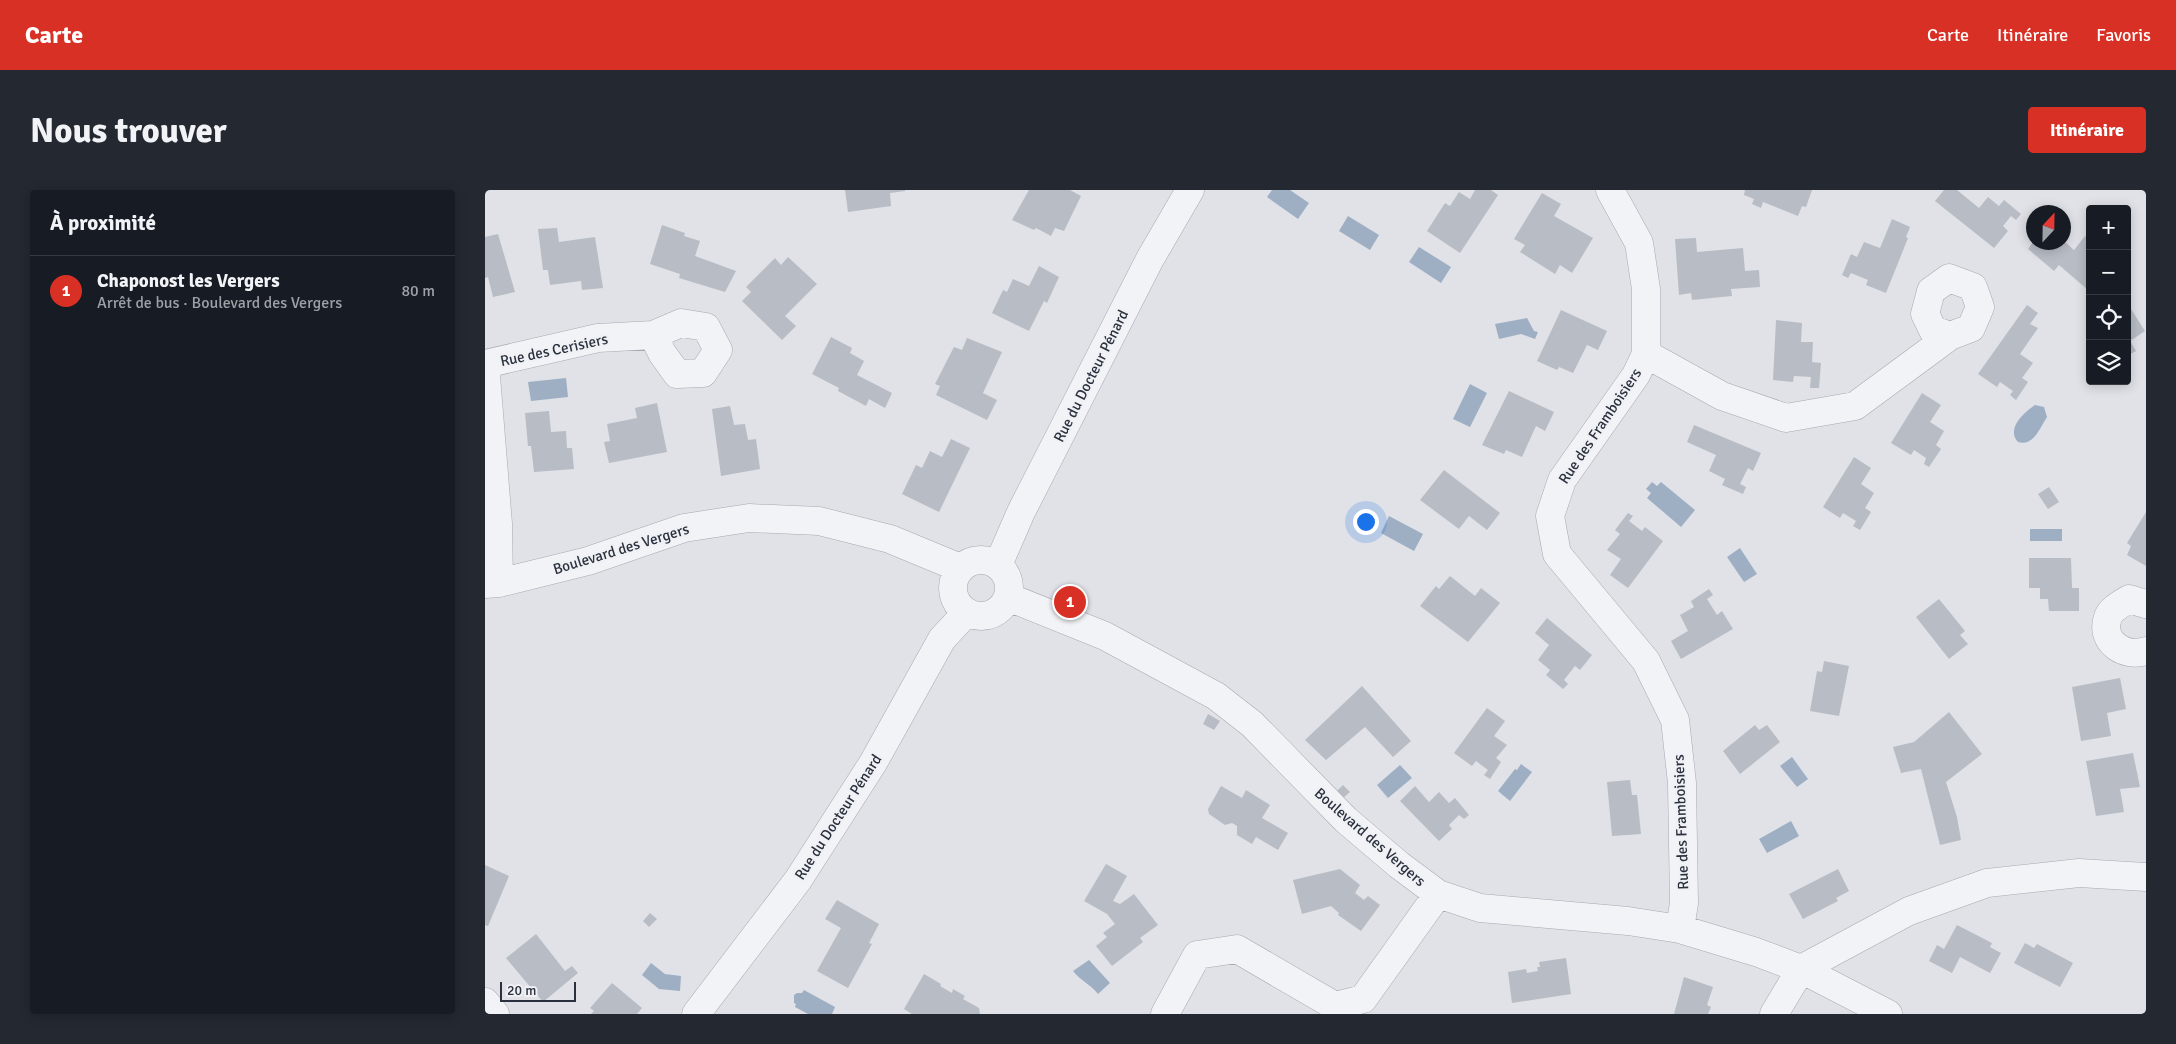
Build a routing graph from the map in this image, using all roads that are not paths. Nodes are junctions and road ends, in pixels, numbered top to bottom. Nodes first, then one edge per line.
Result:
1 (1190, 190) edge
2 (1610, 190) edge
3 (653, 335) dead end
4 (1950, 336) dead end
5 (1646, 354) junction
6 (485, 364) edge
7 (998, 565) junction
8 (960, 568) junction
9 (492, 583) edge
10 (1008, 597) junction
11 (2146, 604) edge
12 (967, 612) junction
13 (2146, 651) edge
14 (2146, 877) edge
15 (1438, 894) junction
16 (1680, 929) junction
17 (1801, 970) junction
18 (485, 1002) edge
19 (495, 1014) edge
20 (696, 1014) edge
21 (1165, 1014) edge
22 (1774, 1014) edge
23 (1888, 1014) edge

1 - 7 street, Rue du Docteur Pénard
2 - 5 street, Rue des Framboisiers
3 - 6 street, Rue des Cerisiers
4 - 5 street
5 - 16 street, Rue des Framboisiers
6 - 9 street, Rue des Cerisiers
7 - 8 street
7 - 10 street
8 - 9 street, Boulevard des Vergers
8 - 12 street
10 - 12 street
10 - 15 street, Boulevard des Vergers
11 - 13 street
12 - 20 street, Rue du Docteur Pénard
14 - 17 street
15 - 16 street, Boulevard des Vergers
15 - 21 street
16 - 17 street, Boulevard des Vergers
17 - 22 street
17 - 23 street, Boulevard des Vergers
18 - 19 street

